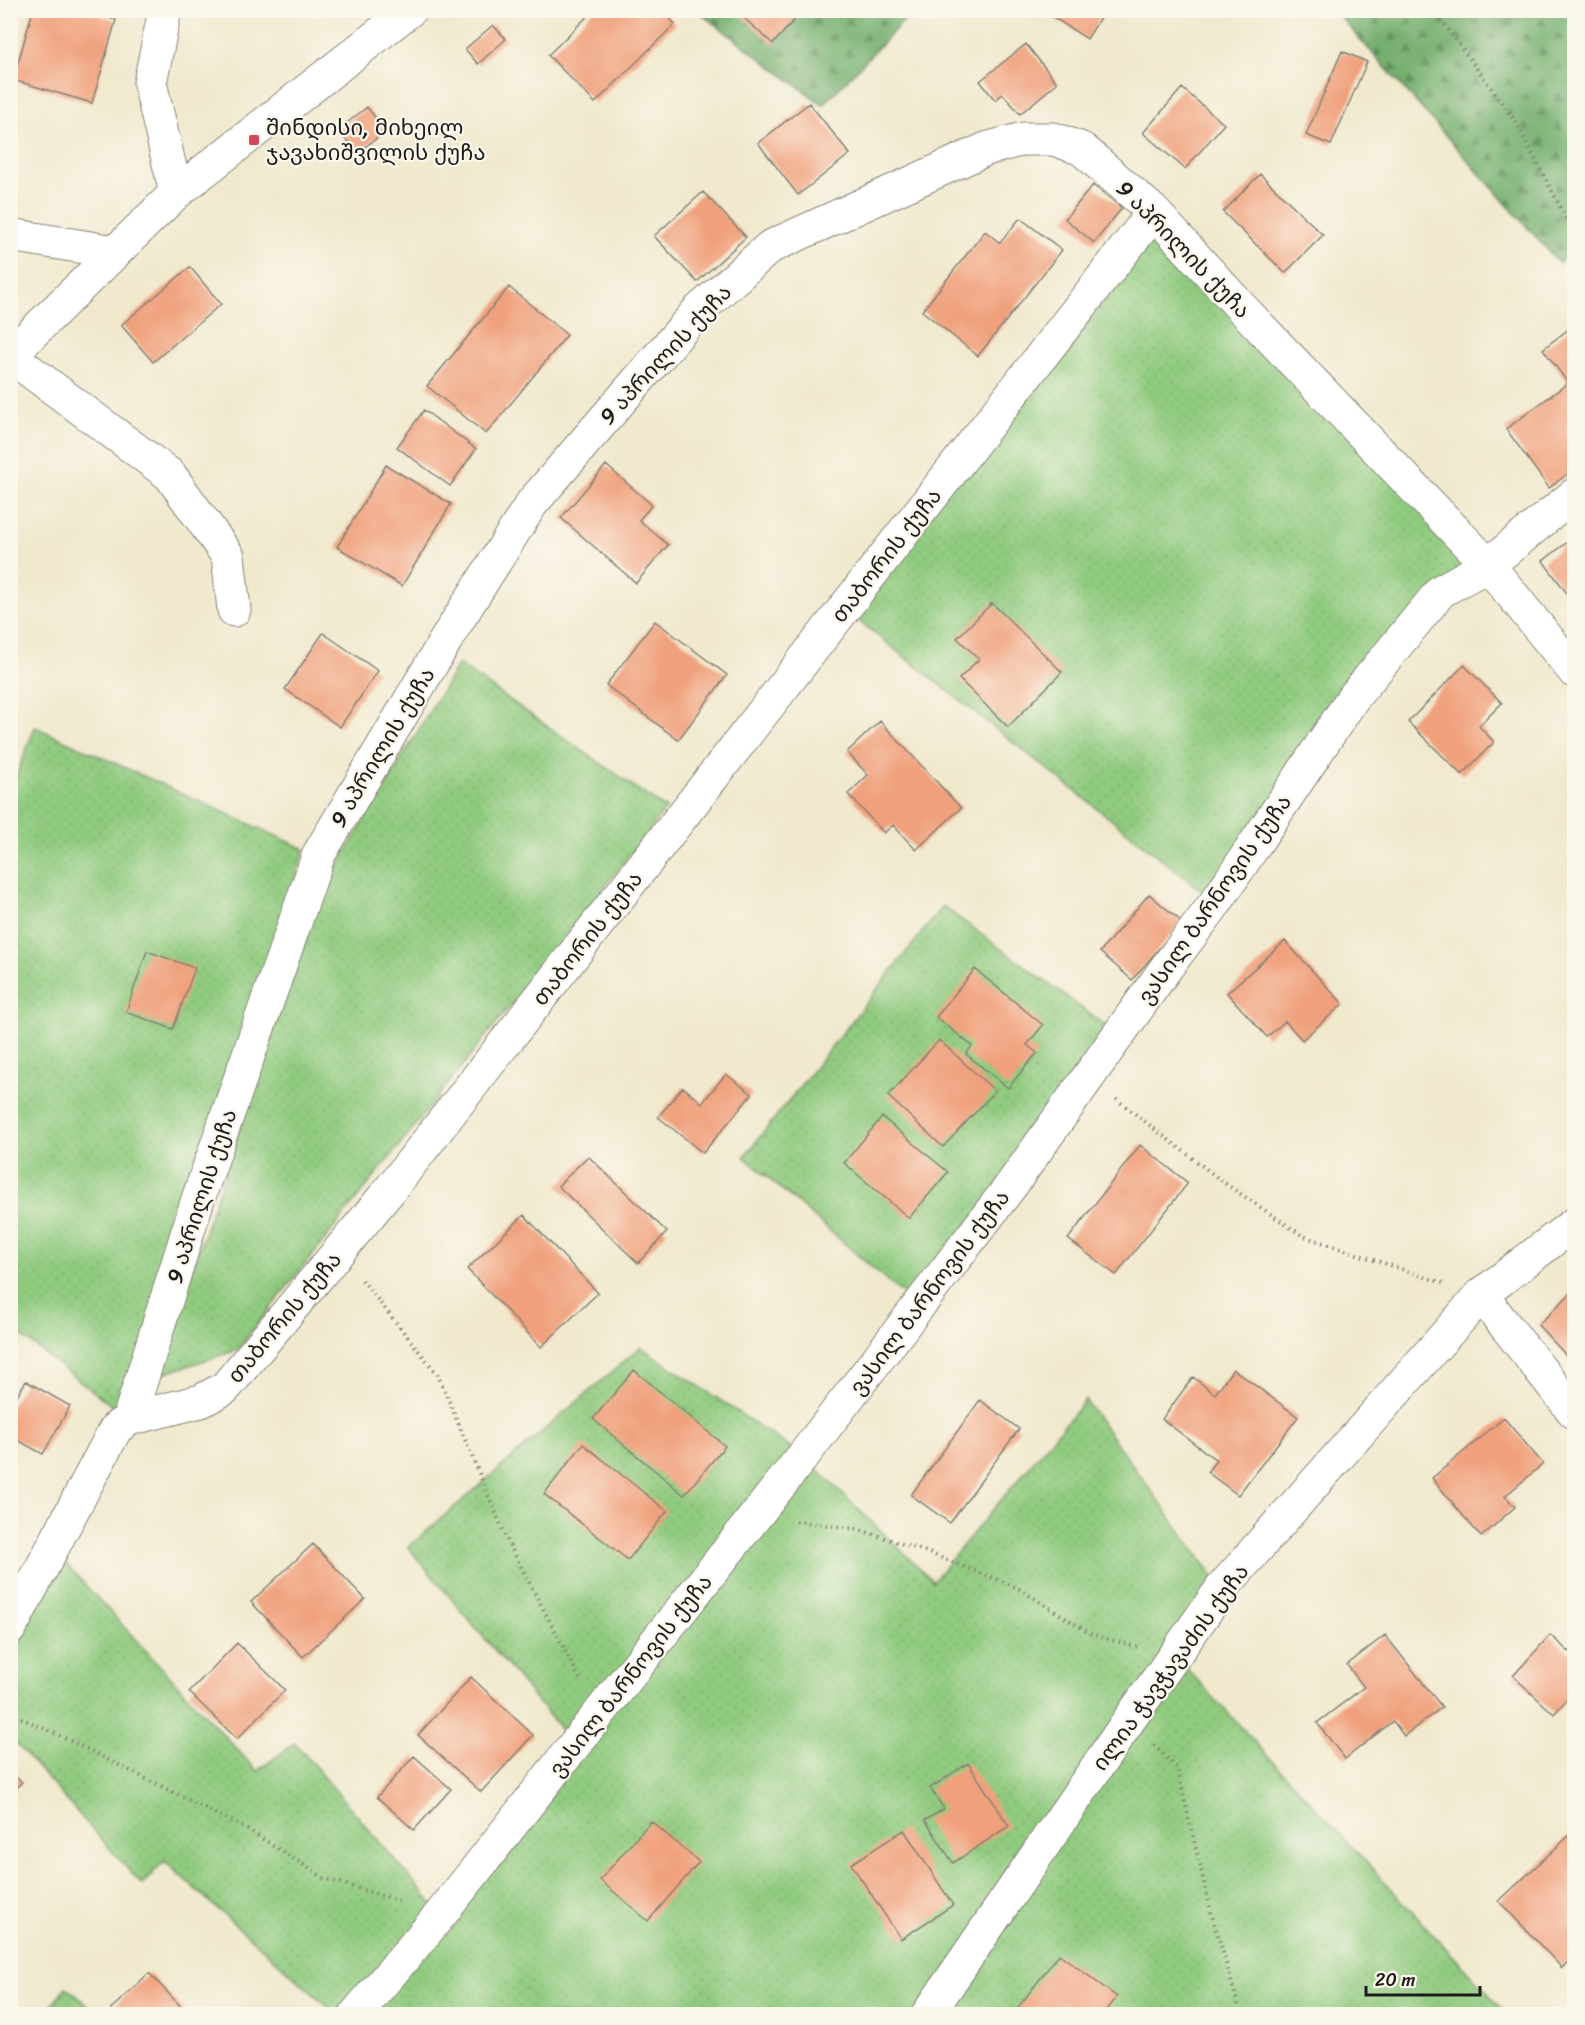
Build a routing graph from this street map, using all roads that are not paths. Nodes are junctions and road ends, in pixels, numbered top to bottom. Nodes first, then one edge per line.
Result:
1 (165, 10) edge
2 (410, 10) edge
3 (176, 193) junction
4 (1154, 212) junction
5 (10, 235) edge
6 (115, 252) junction
7 (10, 355) edge
8 (1575, 495) edge
9 (1488, 565) junction
10 (234, 610) dead end
11 (1575, 671) edge
12 (1575, 1224) edge
13 (1481, 1295) junction
14 (1575, 1412) edge
15 (129, 1419) junction
16 (10, 1628) edge
17 (356, 2014) edge
18 (928, 2014) edge

1 - 3 street
2 - 3 street
3 - 6 street
4 - 9 street, 9 აპრილის ქუჩა
4 - 15 street, თაბორის ქუჩა
4 - 15 street, 9 აპრილის ქუჩა
5 - 6 street
6 - 7 street
7 - 10 street
8 - 9 street, ვასილ ბარნოვის ქუჩა
9 - 11 street, 9 აპრილის ქუჩა
9 - 17 street, ვასილ ბარნოვის ქუჩა
12 - 13 street, ილია ჭავჭავაძის ქუჩა
13 - 14 street
13 - 18 street, ილია ჭავჭავაძის ქუჩა
15 - 16 street

